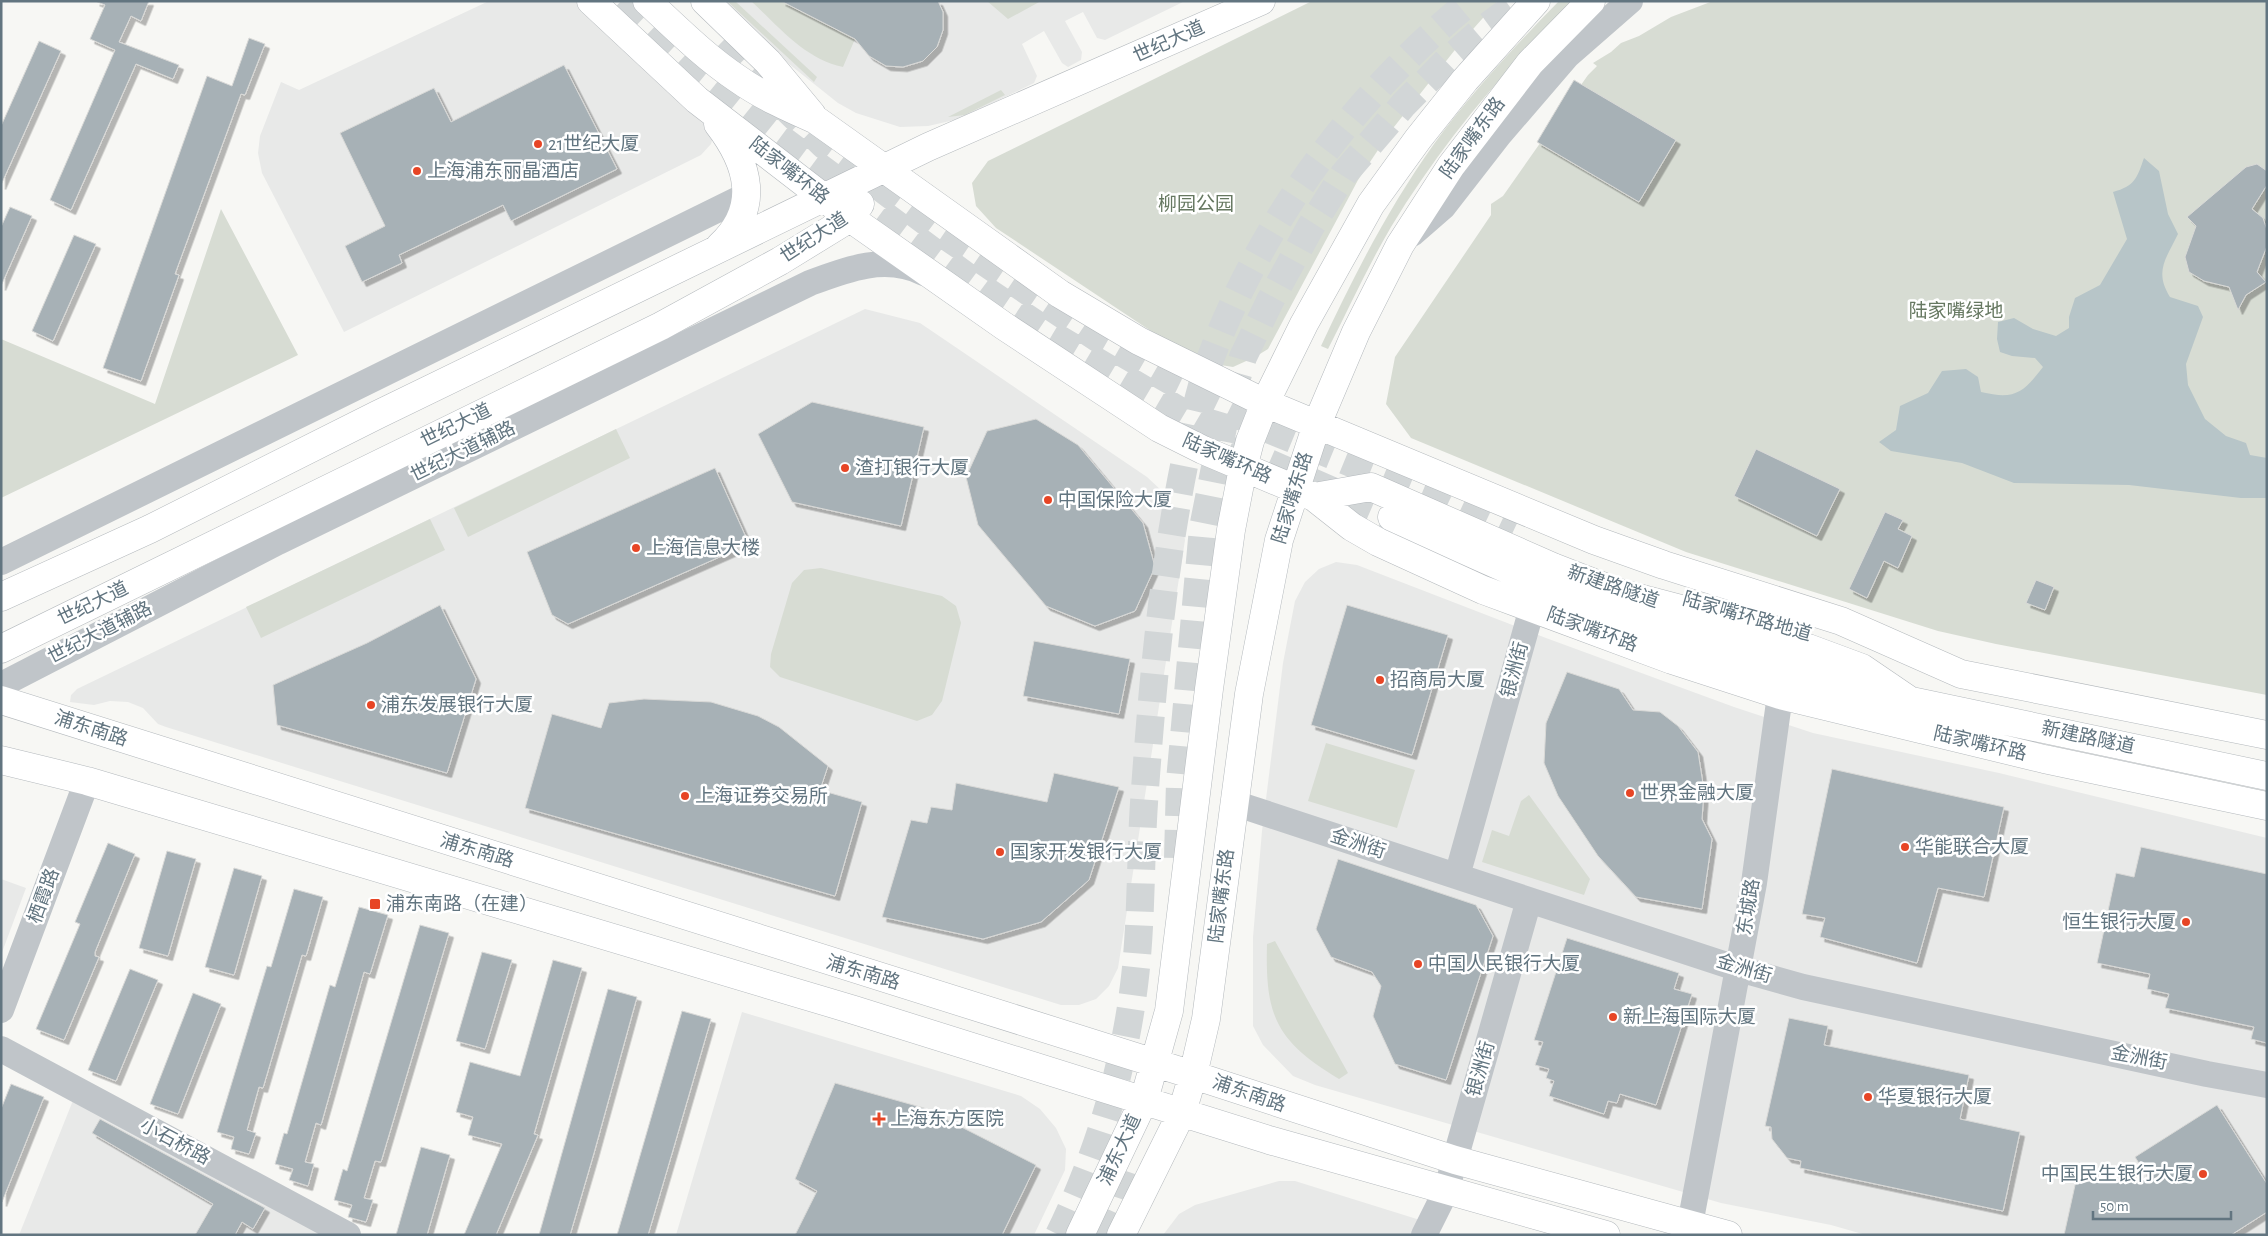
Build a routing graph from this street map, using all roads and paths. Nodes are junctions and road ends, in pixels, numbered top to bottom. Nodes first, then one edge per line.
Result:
1 (591, 1) edge
2 (647, 1) edge
3 (673, 1) edge
4 (705, 1) edge
5 (1261, 1) edge
6 (1536, 1) edge
7 (1592, 1) edge
8 (1630, 1) edge
9 (720, 44) tunnel mouth
10 (698, 100) junction
11 (816, 120) junction
12 (885, 168) junction
13 (747, 195) junction
14 (823, 198) junction
15 (850, 218) junction
16 (1400, 244) junction
17 (714, 251) junction
18 (935, 278) junction
19 (1265, 403) junction
20 (1317, 424) junction
21 (1243, 468) junction
22 (1304, 493) junction
23 (1392, 517) tunnel mouth
24 (1512, 534) tunnel mouth
25 (1, 562) edge
26 (1, 597) edge
27 (1532, 608) junction
28 (1, 649) edge
29 (1960, 674) junction
30 (1, 685) edge
31 (1849, 688) junction
32 (1780, 695) junction
33 (1, 700) edge
34 (1910, 700) junction
35 (2267, 735) edge
36 (2044, 759) junction
37 (1, 760) edge
38 (2267, 776) edge
39 (87, 781) junction
40 (1234, 803) junction
41 (2267, 806) edge
42 (1457, 876) junction
43 (1529, 900) junction
44 (1739, 969) junction
45 (1, 1010) edge
46 (1, 1049) edge
47 (1156, 1064) junction
48 (1193, 1075) junction
49 (2267, 1084) edge
50 (1144, 1100) junction
51 (1182, 1112) junction
52 (1455, 1160) junction
53 (1446, 1191) junction
54 (1690, 1230) edge
55 (348, 1235) edge
56 (1080, 1235) edge
57 (1121, 1235) edge
58 (1424, 1235) edge
59 (1606, 1235) edge
60 (1728, 1235) edge

1 - 10 main road, 陆家嘴环路
2 - 11 main road
3 - 9 main road
4 - 11 main road
5 - 12 main road, 世纪大道
6 - 19 main road, 陆家嘴东路
7 - 16 main road, 陆家嘴东路
8 - 16 street
10 - 13 main road
10 - 14 main road, 陆家嘴环路
11 - 12 main road
12 - 14 main road, 世纪大道
12 - 15 main road, 世纪大道
12 - 19 main road
13 - 17 main road
13 - 25 street
14 - 15 main road, 陆家嘴环路
14 - 17 main road, 世纪大道
15 - 18 main road, 陆家嘴环路
15 - 28 main road, 世纪大道
16 - 20 main road, 陆家嘴东路
17 - 26 main road, 世纪大道
18 - 21 main road, 陆家嘴环路
18 - 30 street, 世纪大道辅路
19 - 20 main road
19 - 21 main road, 陆家嘴东路
20 - 22 main road, 陆家嘴东路
20 - 29 main road
21 - 22 main road, 陆家嘴环路
21 - 47 main road, 陆家嘴东路
22 - 27 main road, 陆家嘴环路
22 - 34 main road, 新建路隧道
22 - 40 main road, 陆家嘴东路
23 - 31 main road, 陆家嘴环路
24 - 29 main road, 陆家嘴环路地道
27 - 32 main road, 陆家嘴环路
27 - 42 street, 银洲街
29 - 35 main road
31 - 34 main road, 新建路隧道
31 - 36 main road, 陆家嘴环路
32 - 36 main road, 陆家嘴环路
32 - 44 street, 东城路
33 - 47 main road, 浦东南路
34 - 38 main road, 新建路隧道
36 - 41 main road, 陆家嘴环路
37 - 39 main road, 浦东南路
39 - 45 street, 栖霞路
39 - 50 main road, 浦东南路
40 - 42 street, 金洲街
40 - 48 main road, 陆家嘴东路
42 - 43 street, 金洲街
43 - 44 street, 金洲街
43 - 52 street, 银洲街
44 - 49 street, 金洲街
44 - 54 street, 东城路
46 - 55 street, 小石桥路
47 - 48 main road, 浦东南路
47 - 50 main road, 浦东大道
48 - 51 main road, 浦东大道
48 - 52 main road, 浦东南路
50 - 51 main road, 浦东南路
50 - 56 main road, 浦东大道
51 - 53 main road, 浦东南路
51 - 57 main road, 浦东大道
52 - 53 street, 银洲街
52 - 54 main road, 浦东南路
53 - 58 street, 银洲街
53 - 59 main road, 浦东南路
54 - 60 main road, 浦东南路

